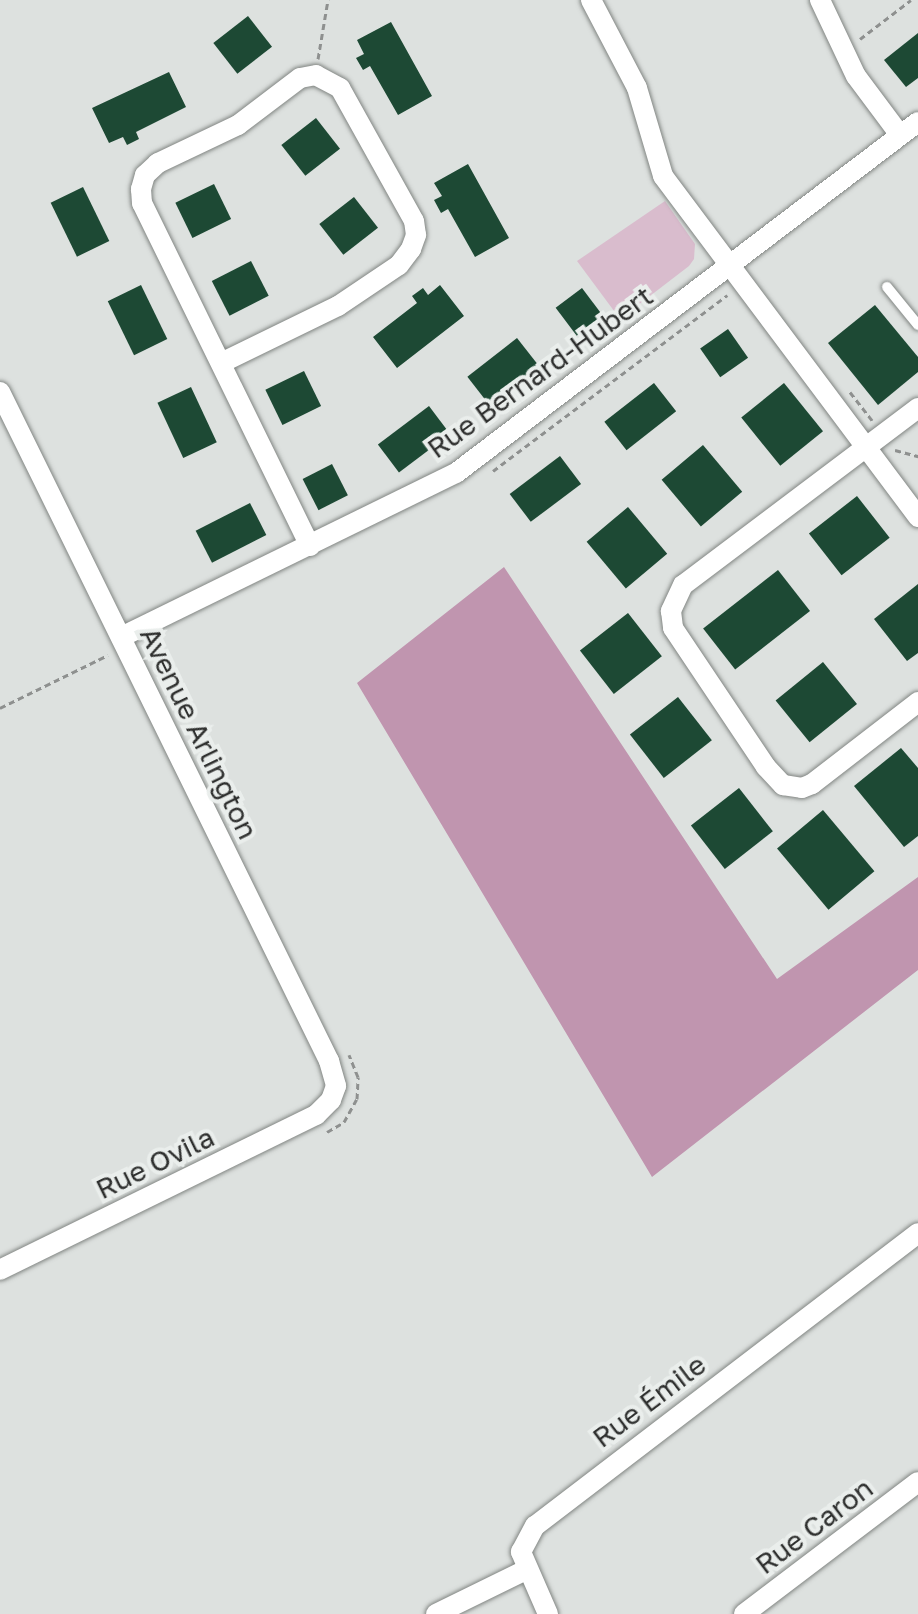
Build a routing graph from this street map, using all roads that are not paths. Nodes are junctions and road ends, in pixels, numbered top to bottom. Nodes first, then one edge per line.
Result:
1 (591, 0) edge
2 (820, 0) edge
3 (918, 122) edge
4 (900, 135) junction
5 (728, 266) junction
6 (887, 287) dead end
7 (918, 325) edge
8 (221, 363) junction
9 (0, 392) edge
10 (918, 408) edge
11 (866, 448) junction
12 (918, 517) edge
13 (310, 546) junction
14 (116, 645) junction
15 (918, 702) edge
16 (331, 1100) joint
17 (918, 1233) edge
18 (0, 1270) edge
19 (918, 1482) edge
20 (526, 1570) junction
21 (436, 1614) edge
22 (548, 1614) edge
23 (744, 1614) edge

1 - 5 street
2 - 4 street
3 - 4 street, Rue Bernard-Hubert
4 - 5 street, Rue Bernard-Hubert
5 - 11 street
5 - 13 street, Rue Bernard-Hubert
6 - 7 lane
8 - 8 street
8 - 13 street
9 - 14 street, Avenue Arlington
10 - 11 street
11 - 12 street
11 - 15 street
13 - 14 street, Rue Bernard-Hubert
14 - 16 street, Avenue Arlington
16 - 18 street, Rue Ovila
17 - 20 street, Rue Émile
19 - 23 street, Rue Caron
20 - 21 street
20 - 22 street

